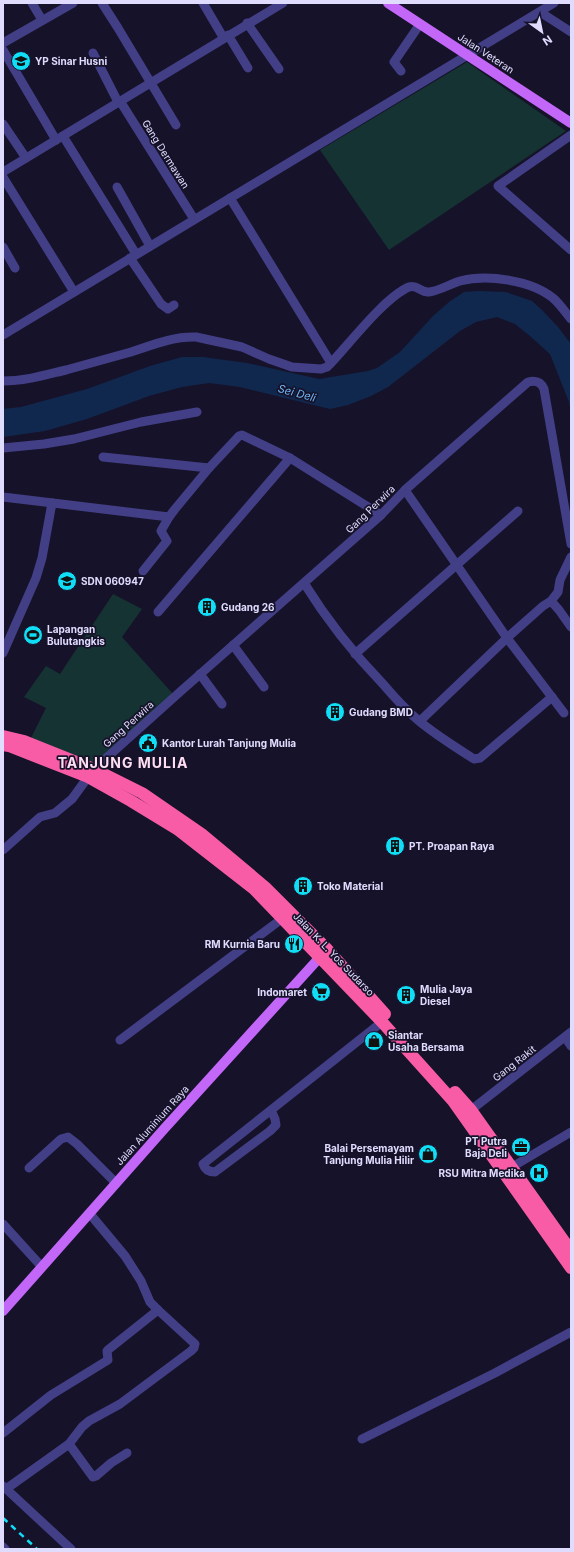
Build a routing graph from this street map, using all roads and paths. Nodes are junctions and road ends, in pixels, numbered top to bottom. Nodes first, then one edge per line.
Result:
1 (32, 3) edge
2 (102, 3) edge
3 (203, 3) edge
4 (283, 3) edge
5 (388, 3) edge
6 (554, 3) edge
7 (69, 4) edge
8 (540, 12) junction
9 (42, 20) junction
10 (247, 23) junction
11 (420, 24) junction
12 (571, 32) edge
13 (226, 36) junction
14 (3, 43) edge
15 (3, 50) edge
16 (93, 53) dead end
17 (468, 55) junction
18 (248, 68) dead end
19 (279, 69) dead end
20 (401, 72) dead end
21 (151, 82) junction
22 (119, 102) junction
23 (571, 123) edge
24 (3, 124) edge
25 (176, 125) dead end
26 (571, 135) edge
27 (60, 138) junction
28 (26, 158) junction
29 (3, 172) edge
30 (3, 177) edge
31 (117, 187) dead end
32 (230, 198) junction
33 (194, 220) junction
34 (150, 246) junction
35 (3, 247) edge
36 (571, 250) edge
37 (133, 256) junction
38 (15, 268) dead end
39 (74, 292) junction
40 (174, 305) dead end
41 (571, 319) edge
42 (3, 335) edge
43 (331, 363) junction
44 (3, 381) edge
45 (197, 412) dead end
46 (3, 448) edge
47 (103, 457) dead end
48 (290, 458) junction
49 (209, 468) junction
50 (405, 490) junction
51 (3, 497) edge
52 (52, 502) junction
53 (518, 511) dead end
54 (381, 515) junction
55 (169, 517) junction
56 (571, 544) edge
57 (571, 557) edge
58 (455, 565) junction
59 (143, 570) dead end
60 (304, 583) junction
61 (551, 601) junction
62 (158, 612) dead end
63 (571, 628) edge
64 (506, 638) junction
65 (233, 645) junction
66 (3, 653) edge
67 (355, 654) junction
68 (200, 674) junction
69 (264, 687) dead end
70 (552, 696) junction
71 (222, 704) dead end
72 (564, 713) dead end
73 (420, 721) junction
74 (3, 736) edge
75 (3, 745) edge
76 (91, 773) junction
77 (3, 850) edge
78 (283, 918) junction
79 (323, 953) junction
80 (382, 1022) junction
81 (568, 1035) edge
82 (120, 1040) dead end
83 (571, 1046) edge
84 (271, 1110) junction
85 (471, 1110) junction
86 (571, 1132) edge
87 (29, 1168) dead end
88 (513, 1175) junction
89 (116, 1183) junction
90 (90, 1214) junction
91 (3, 1224) edge
92 (7, 1234) edge
93 (571, 1251) edge
94 (42, 1267) junction
95 (571, 1268) edge
96 (158, 1310) junction
97 (3, 1311) edge
98 (571, 1332) edge
99 (3, 1433) edge
100 (362, 1439) dead end
101 (69, 1444) junction
102 (128, 1453) dead end
103 (4, 1488) edge
104 (3, 1547) edge
105 (5, 1549) edge
106 (71, 1549) edge

1 - 9 street
2 - 21 street
3 - 13 street
4 - 10 street
5 - 11 main road, Jalan Veteran
6 - 8 street
7 - 9 street
8 - 12 street
8 - 17 street
9 - 14 street
10 - 13 street
10 - 19 street
11 - 17 main road, Jalan Veteran
11 - 20 street
13 - 18 street
13 - 21 street
15 - 27 street
16 - 22 street, Gang Dermawan
17 - 23 main road, Jalan Veteran
17 - 32 street
21 - 22 street
21 - 25 street
22 - 27 street
22 - 33 street, Gang Dermawan
24 - 28 street
26 - 36 street
27 - 28 street
27 - 37 street
28 - 29 street
30 - 39 street
31 - 34 street
32 - 33 street
32 - 43 street
33 - 34 street
34 - 37 street
35 - 38 street
37 - 39 street
37 - 40 street
39 - 42 street
41 - 43 street
43 - 44 street
45 - 46 street
47 - 49 street
48 - 49 street
48 - 54 street
48 - 62 street
49 - 55 street
50 - 54 street, Gang Perwira
50 - 56 street, Gang Perwira
50 - 58 street
51 - 52 street
52 - 55 street
52 - 66 street
53 - 58 street
54 - 60 street, Gang Perwira
55 - 59 street
57 - 61 street
58 - 64 street
58 - 67 street
60 - 65 street, Gang Perwira
60 - 67 street
61 - 63 street
61 - 64 street
64 - 70 street
64 - 73 street
65 - 68 street, Gang Perwira
65 - 69 street
67 - 73 street
68 - 71 street
68 - 76 street, Gang Perwira
70 - 72 street
70 - 73 street
74 - 76 highway, Jalan K. L. Yos Sudarso
75 - 76 highway, Jalan K. L. Yos Sudarso
76 - 77 street, Gang Perwira
76 - 78 highway, Jalan K. L. Yos Sudarso
76 - 79 highway, Jalan K. L. Yos Sudarso
78 - 79 highway, Jalan K. L. Yos Sudarso
78 - 82 street
79 - 80 highway, Jalan K. L. Yos Sudarso
79 - 85 highway, Jalan K. L. Yos Sudarso
79 - 89 main road, Jalan Aluminium Raya
80 - 84 street
80 - 88 highway, Jalan K. L. Yos Sudarso
81 - 83 street
81 - 85 street, Gang Rakit
84 - 84 street
85 - 88 highway, Jalan K. L. Yos Sudarso
86 - 88 street
87 - 89 street
88 - 93 highway, Jalan K. L. Yos Sudarso
88 - 95 highway, Jalan K. L. Yos Sudarso
89 - 90 main road, Jalan Aluminium Raya
90 - 94 main road, Jalan Aluminium Raya
90 - 96 street
91 - 92 street
92 - 94 street
94 - 97 main road, Jalan Aluminium Raya
96 - 99 street
96 - 101 street
98 - 100 street
101 - 102 street
101 - 103 street
103 - 106 street
104 - 105 street

